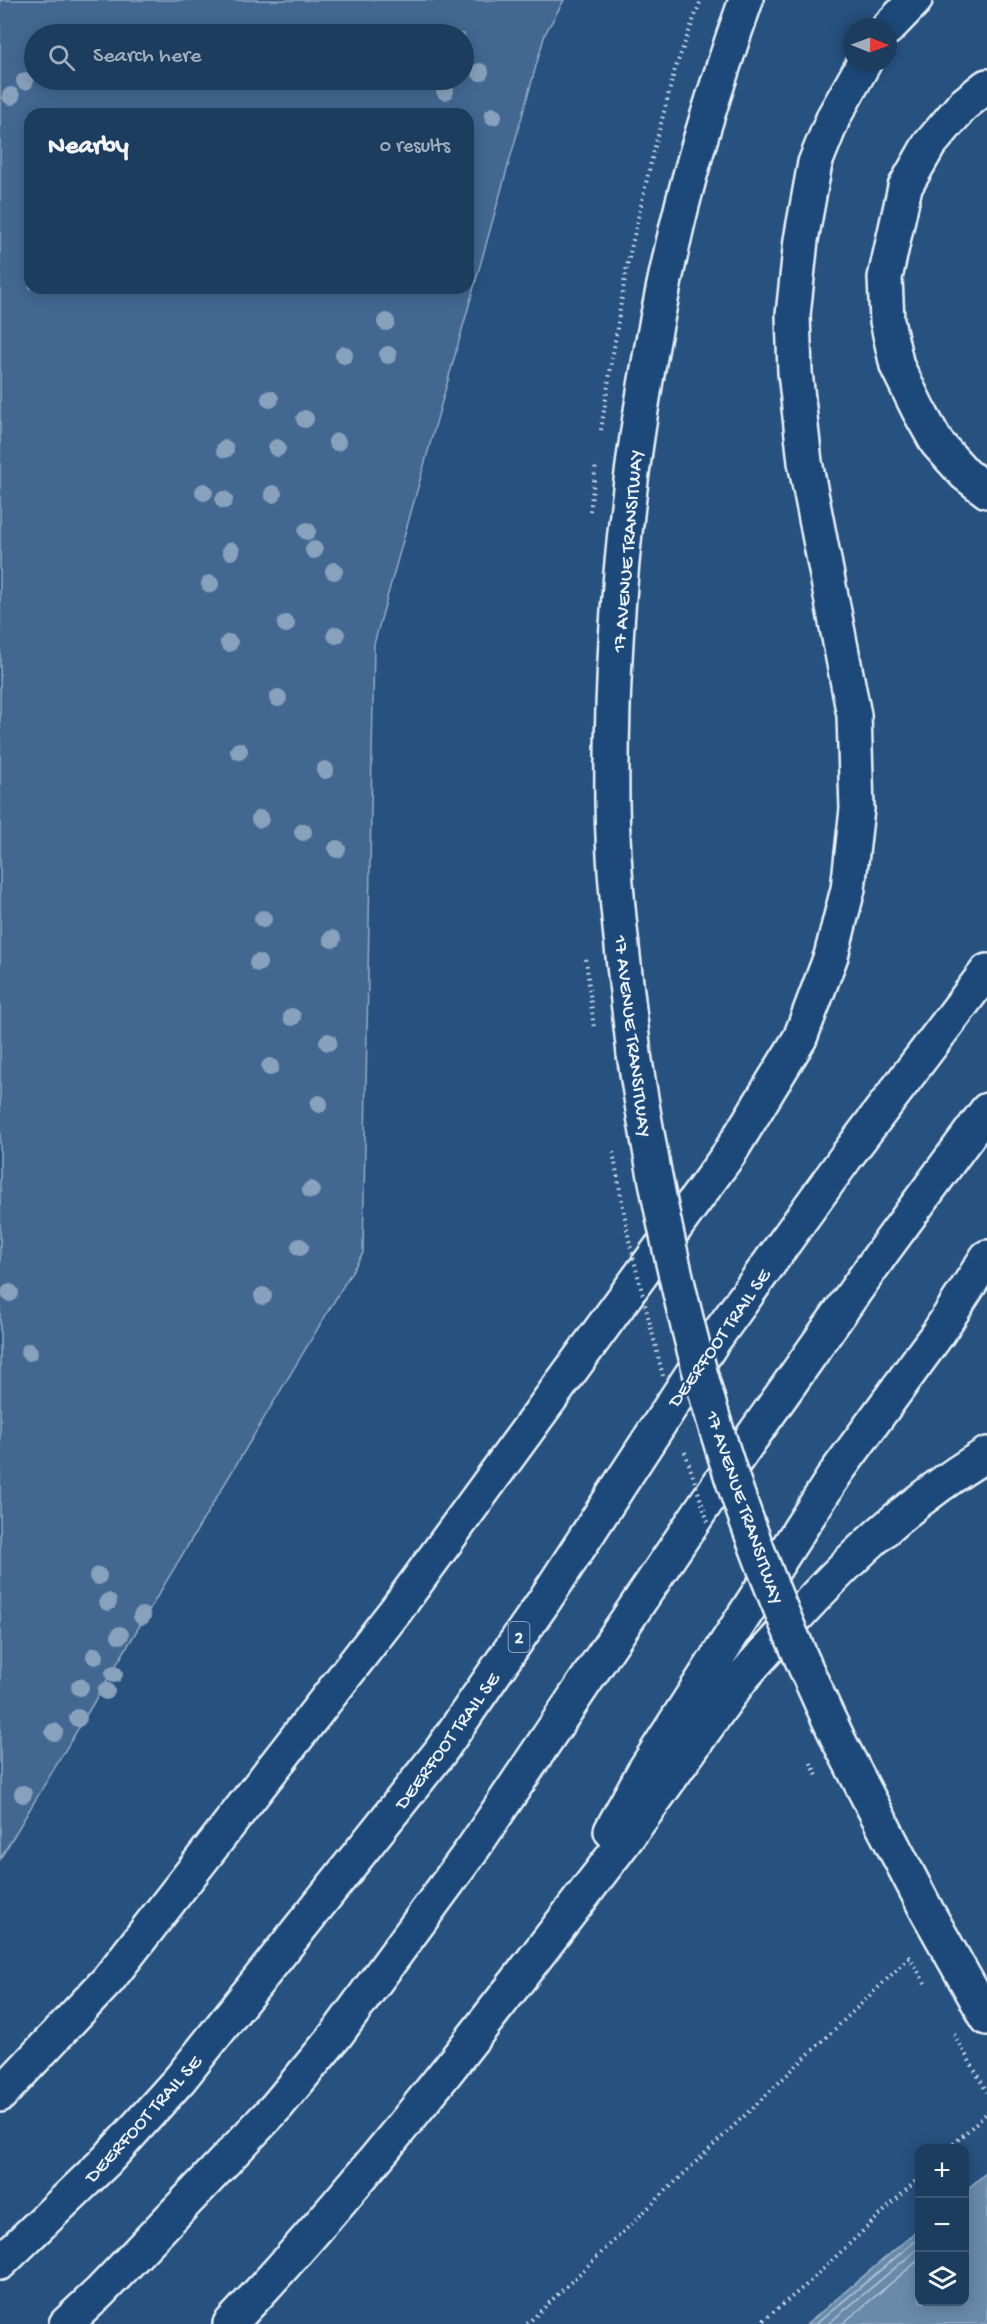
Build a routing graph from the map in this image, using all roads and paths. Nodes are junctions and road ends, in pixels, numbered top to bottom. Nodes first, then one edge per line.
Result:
1 (746, 0) edge
2 (915, 0) edge
3 (897, 19) edge
4 (859, 72) edge
5 (987, 86) edge
6 (987, 492) edge
7 (987, 971) edge
8 (987, 1110) edge
9 (987, 1257) edge
10 (987, 1454) edge
11 (551, 1937) junction
12 (910, 1957) dead end
13 (984, 2012) edge
14 (951, 2029) dead end
15 (987, 2092) edge
16 (0, 2095) edge
17 (987, 2113) edge
18 (953, 2144) edge
19 (915, 2182) edge
20 (0, 2263) edge
21 (66, 2324) edge
22 (230, 2324) edge
23 (527, 2324) edge
24 (759, 2324) edge

1 - 13 main road, 17 AVENUE TRANSITWAY, bridge
2 - 3 main road
4 - 16 main road
5 - 6 main road
7 - 20 main road, DEERFOOT TRAIL SE / 2
8 - 21 main road
9 - 11 main road
10 - 11 main road
11 - 22 main road
12 - 23 path
14 - 15 path
17 - 18 path
19 - 24 path

